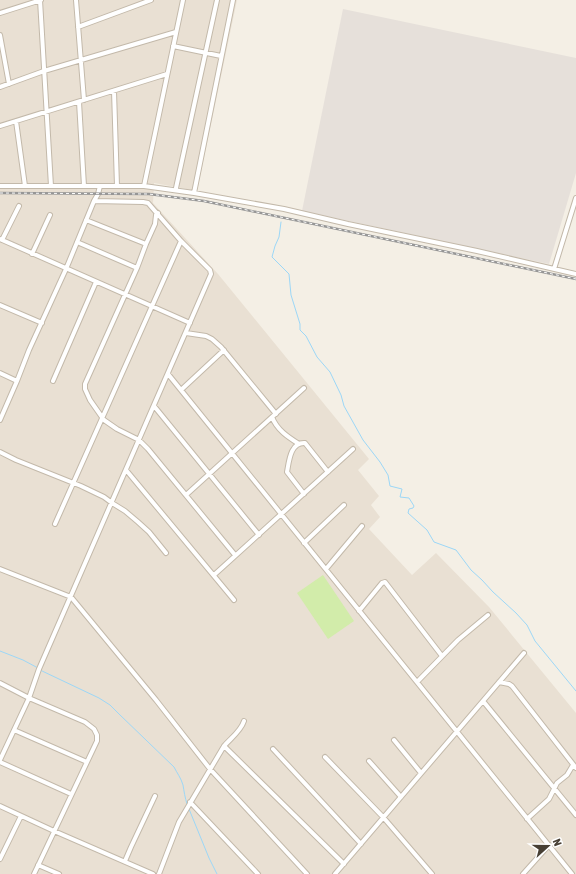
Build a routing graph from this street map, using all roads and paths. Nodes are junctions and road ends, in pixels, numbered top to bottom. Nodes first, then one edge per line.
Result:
1 (41, 0) edge
2 (76, 0) edge
3 (151, 0) edge
4 (183, 0) edge
5 (216, 0) edge
6 (233, 0) edge
7 (0, 13) edge
8 (78, 27) junction
9 (176, 32) junction
10 (0, 35) edge
11 (173, 46) junction
12 (205, 53) junction
13 (222, 56) junction
14 (81, 60) junction
15 (44, 71) junction
16 (167, 74) junction
17 (9, 84) junction
18 (0, 87) edge
19 (114, 91) junction
20 (84, 100) junction
21 (79, 102) junction
22 (47, 112) junction
23 (16, 121) junction
24 (0, 126) edge
25 (0, 186) edge
26 (25, 186) junction
27 (51, 186) junction
28 (84, 186) junction
29 (100, 186) junction
30 (117, 186) junction
31 (144, 186) junction
32 (176, 188) dead end
33 (194, 193) junction
34 (576, 198) edge
35 (94, 201) junction
36 (19, 206) dead end
37 (158, 213) junction
38 (50, 215) dead end
39 (86, 220) junction
40 (1, 240) edge
41 (181, 241) junction
42 (77, 242) junction
43 (146, 244) junction
44 (32, 254) junction
45 (138, 268) junction
46 (66, 269) junction
47 (554, 269) junction
48 (576, 274) edge
49 (96, 282) junction
50 (125, 295) junction
51 (0, 305) edge
52 (152, 307) junction
53 (42, 323) junction
54 (190, 324) junction
55 (186, 333) junction
56 (224, 350) junction
57 (0, 374) edge
58 (168, 374) junction
59 (17, 381) junction
60 (53, 381) dead end
61 (304, 388) dead end
62 (181, 390) junction
63 (154, 406) junction
64 (274, 416) junction
65 (102, 418) junction
66 (0, 420) edge
67 (139, 440) junction
68 (299, 444) junction
69 (353, 449) dead end
70 (0, 452) edge
71 (232, 453) junction
72 (126, 470) junction
73 (328, 472) junction
74 (209, 474) junction
75 (73, 483) junction
76 (304, 494) junction
77 (186, 495) junction
78 (112, 503) junction
79 (344, 505) dead end
80 (281, 514) junction
81 (55, 524) dead end
82 (362, 526) dead end
83 (258, 534) junction
84 (304, 543) junction
85 (166, 553) dead end
86 (236, 556) junction
87 (0, 569) edge
88 (326, 569) junction
89 (214, 575) junction
90 (71, 597) junction
91 (234, 600) dead end
92 (359, 611) junction
93 (488, 615) dead end
94 (524, 653) dead end
95 (442, 656) junction
96 (417, 682) junction
97 (499, 682) junction
98 (0, 683) edge
99 (29, 698) junction
100 (483, 701) junction
101 (244, 721) dead end
102 (14, 730) junction
103 (457, 731) junction
104 (394, 740) dead end
105 (224, 746) junction
106 (274, 749) dead end
107 (326, 757) dead end
108 (0, 761) edge
109 (369, 761) dead end
110 (87, 762) junction
111 (575, 766) edge
112 (210, 769) junction
113 (421, 773) junction
114 (554, 789) junction
115 (71, 794) junction
116 (155, 796) dead end
117 (400, 797) junction
118 (190, 802) junction
119 (0, 806) edge
120 (576, 815) edge
121 (21, 816) junction
122 (383, 817) junction
123 (527, 819) junction
124 (54, 831) junction
125 (361, 844) junction
126 (549, 845) junction
127 (0, 859) edge
128 (125, 861) junction
129 (344, 864) junction
130 (38, 865) junction
131 (34, 874) edge
132 (59, 874) edge
133 (153, 874) edge
134 (159, 874) edge
135 (258, 874) edge
136 (307, 874) edge
137 (335, 874) edge
138 (432, 874) edge
139 (523, 874) edge
140 (572, 874) edge

1 - 7 street
1 - 15 street
2 - 8 street
3 - 8 street
4 - 9 street
5 - 12 street
6 - 13 street
8 - 14 street
9 - 11 street
9 - 14 street
10 - 17 street
11 - 12 street
11 - 16 street
12 - 13 street
12 - 32 street
13 - 33 street
14 - 15 street
14 - 20 street
15 - 17 street
15 - 22 street
16 - 19 street
16 - 31 street
17 - 18 street
19 - 20 street
19 - 30 street
20 - 21 street
21 - 22 street
21 - 28 street
22 - 23 street
22 - 27 street
23 - 24 street
23 - 26 street
25 - 26 street
26 - 27 street
27 - 28 street
28 - 29 street
29 - 30 street
29 - 35 street
30 - 31 street
31 - 33 street
33 - 47 street
34 - 47 street
35 - 37 street
35 - 39 street
36 - 40 street
37 - 41 street
37 - 43 street
38 - 44 street
39 - 42 street
39 - 43 street
40 - 44 street
41 - 52 street
41 - 54 street
42 - 45 street
42 - 46 street
43 - 45 street
44 - 46 street
45 - 50 street
46 - 49 street
46 - 53 street
47 - 48 street
49 - 50 street
49 - 60 street
50 - 52 street
50 - 65 street
51 - 53 street
52 - 54 street
52 - 65 street
53 - 59 street
54 - 55 street
55 - 56 street
55 - 58 street
56 - 62 street
56 - 64 street
57 - 59 street
58 - 62 street
58 - 63 street
59 - 66 street
61 - 64 street
62 - 71 street
63 - 67 street
63 - 74 street
64 - 68 street
64 - 71 street
65 - 67 street
65 - 75 street
67 - 72 street
67 - 77 street
68 - 73 street
68 - 76 street
69 - 73 street
70 - 75 street
71 - 74 street
71 - 80 street
72 - 78 street
72 - 89 street
73 - 76 street
74 - 77 street
74 - 83 street
75 - 78 street
75 - 81 street
76 - 80 street
77 - 86 street
78 - 85 street
78 - 90 street
79 - 84 street
80 - 83 street
80 - 84 street
82 - 88 street
83 - 86 street
84 - 88 street
86 - 89 street
87 - 90 street
88 - 92 street
89 - 91 street
90 - 99 street
90 - 112 street
92 - 95 street
92 - 96 street
93 - 95 street
94 - 97 street
95 - 96 street
96 - 103 street
97 - 100 street
97 - 111 street
98 - 99 street
99 - 102 street
99 - 110 street
100 - 103 street
100 - 114 street
101 - 105 street
102 - 108 street
102 - 110 street
103 - 113 street
103 - 123 street
104 - 113 street
105 - 112 street
105 - 129 street
106 - 125 street
107 - 122 street
108 - 115 street
109 - 117 street
110 - 115 street
111 - 114 street
112 - 118 street
112 - 136 street
113 - 117 street
114 - 120 street
114 - 123 street
115 - 124 street
116 - 128 street
117 - 122 street
118 - 134 street
118 - 135 street
119 - 121 street
121 - 124 street
121 - 127 street
122 - 125 street
122 - 138 street
123 - 126 street
124 - 128 street
124 - 130 street
125 - 129 street
126 - 139 street
126 - 140 street
128 - 133 street
129 - 137 street
130 - 131 street
130 - 132 street

